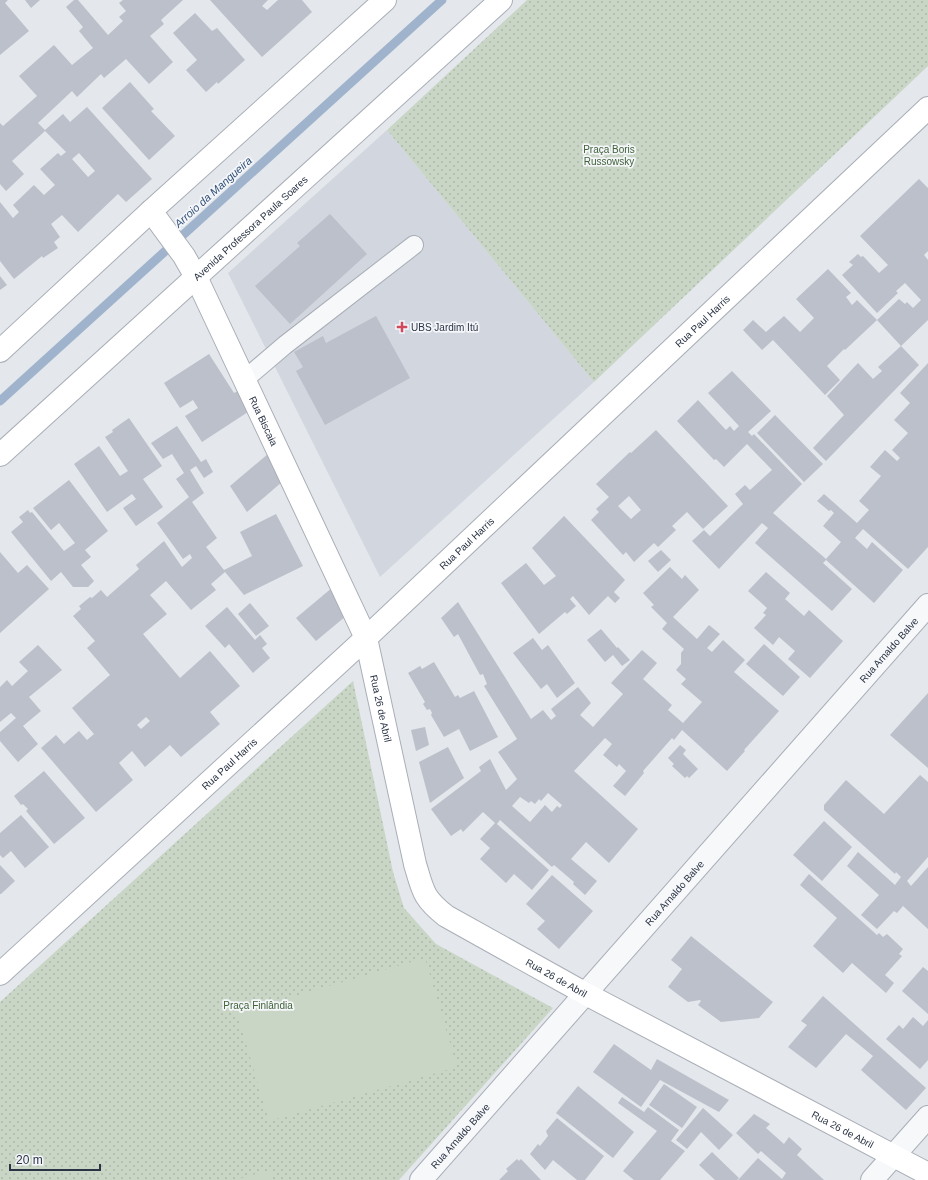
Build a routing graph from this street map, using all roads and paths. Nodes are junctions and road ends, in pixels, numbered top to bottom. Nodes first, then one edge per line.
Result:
1 (501, 0) edge
2 (377, 3) edge
3 (928, 108) edge
4 (151, 211) junction
5 (414, 245) dead end
6 (196, 277) junction
7 (0, 351) edge
8 (244, 380) junction
9 (0, 456) edge
10 (928, 606) edge
11 (366, 638) junction
12 (0, 974) edge
13 (586, 994) junction
14 (928, 1117) edge
15 (894, 1156) junction
16 (928, 1174) edge
17 (421, 1180) edge
18 (872, 1180) edge

1 - 6 street, Avenida Professora Paula Soares
2 - 4 street
3 - 11 street, Rua Paul Harris
4 - 6 street, Rua Biscaia
4 - 7 street
5 - 8 lane
6 - 8 street, Rua Biscaia
6 - 9 street, Avenida Professora Paula Soares
8 - 11 street, Rua Biscaia
10 - 13 street, Rua Arnaldo Balve
11 - 12 street, Rua Paul Harris
11 - 13 street, Rua 26 de Abril
13 - 15 street, Rua 26 de Abril
13 - 17 street, Rua Arnaldo Balve
14 - 15 street
15 - 16 street, Rua 26 de Abril
15 - 18 street

